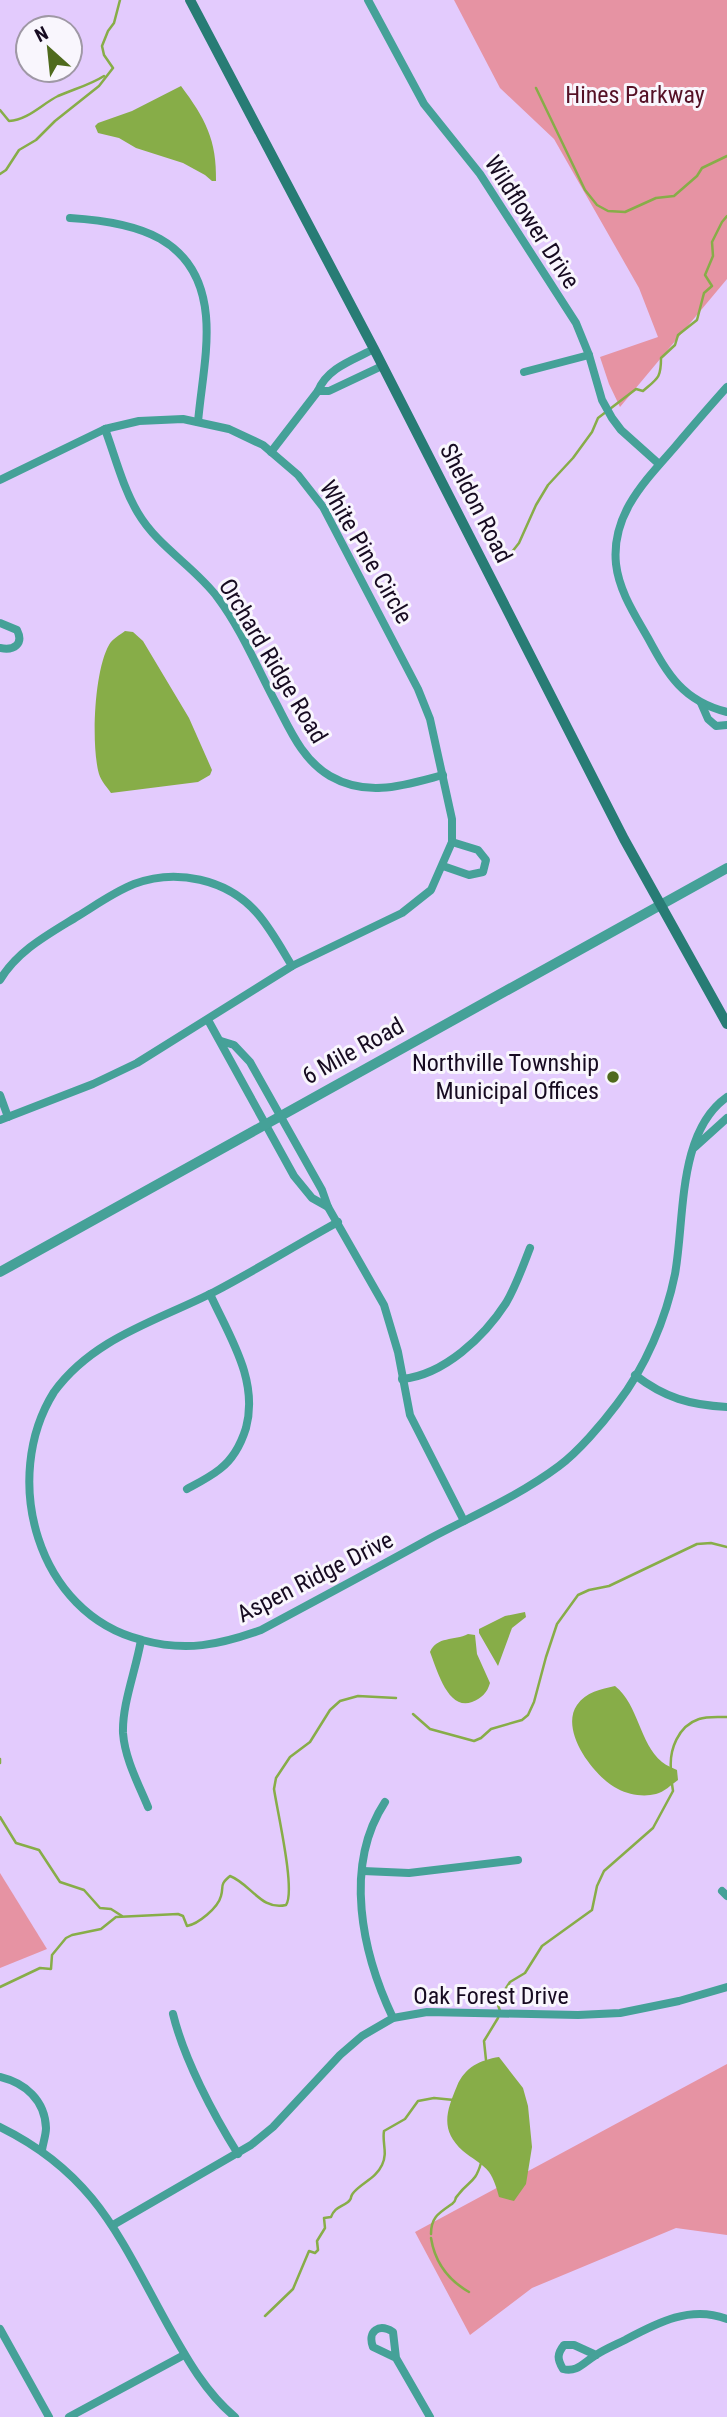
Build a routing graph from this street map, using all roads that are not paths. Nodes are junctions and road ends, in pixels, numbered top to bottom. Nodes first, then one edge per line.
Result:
1 (190, 0) edge
2 (368, 0) edge
3 (70, 218) dead end
4 (373, 349) junction
5 (589, 355) junction
6 (382, 366) junction
7 (524, 372) dead end
8 (727, 387) edge
9 (318, 391) junction
10 (198, 422) junction
11 (105, 429) junction
12 (271, 452) junction
13 (659, 464) junction
14 (0, 480) edge
15 (0, 623) edge
16 (0, 648) edge
17 (701, 703) junction
18 (727, 712) edge
19 (727, 725) edge
20 (443, 775) junction
21 (452, 842) junction
22 (443, 866) junction
23 (727, 868) edge
24 (661, 904) junction
25 (292, 966) junction
26 (0, 980) edge
27 (208, 1020) junction
28 (727, 1024) edge
29 (221, 1041) junction
30 (0, 1095) edge
31 (727, 1097) edge
32 (280, 1116) junction
33 (727, 1118) edge
34 (4, 1119) edge
35 (265, 1124) junction
36 (695, 1147) junction
37 (328, 1207) junction
38 (338, 1222) junction
39 (530, 1248) dead end
40 (0, 1272) edge
41 (210, 1294) junction
42 (635, 1375) junction
43 (402, 1379) junction
44 (727, 1407) edge
45 (187, 1489) dead end
46 (464, 1521) junction
47 (141, 1640) junction
48 (386, 1802) dead end
49 (149, 1807) dead end
50 (518, 1860) dead end
51 (363, 1871) junction
52 (727, 1987) edge
53 (173, 2014) dead end
54 (393, 2018) junction
55 (0, 2077) edge
56 (0, 2127) edge
57 (42, 2150) junction
58 (238, 2154) junction
59 (113, 2225) junction
60 (727, 2319) edge
61 (0, 2329) edge
62 (184, 2355) junction
63 (596, 2355) junction
64 (396, 2358) dead end
65 (49, 2417) edge
66 (69, 2417) edge
67 (235, 2417) edge
68 (430, 2417) edge

1 - 4 main road, Sheldon Road
2 - 5 street, Wildflower Drive
3 - 10 street
4 - 6 main road, Sheldon Road
4 - 9 street
5 - 7 street
5 - 13 street, Wildflower Drive
6 - 9 street
6 - 24 main road, Sheldon Road
8 - 13 street
9 - 12 street
10 - 11 street, White Pine Circle
10 - 12 street, White Pine Circle
11 - 14 street, White Pine Circle
11 - 20 street, Orchard Ridge Road
12 - 20 street, White Pine Circle
13 - 17 street
15 - 16 street
17 - 18 street
17 - 19 street
20 - 21 street, White Pine Circle
21 - 22 street, White Pine Circle
21 - 22 street
22 - 25 street, White Pine Circle
23 - 24 street, 6 Mile Road
24 - 28 main road, Sheldon Road
24 - 32 street, 6 Mile Road
25 - 26 street
25 - 27 street, White Pine Circle
27 - 29 street
27 - 34 street, White Pine Circle
29 - 32 street
29 - 35 street
30 - 34 street
31 - 36 street, Aspen Ridge Drive
32 - 35 street, 6 Mile Road
32 - 37 street
33 - 36 street
35 - 37 street
35 - 40 street, 6 Mile Road
36 - 42 street, Aspen Ridge Drive
37 - 38 street
38 - 41 street, Aspen Ridge Drive
38 - 43 street
39 - 43 street
41 - 45 street
41 - 47 street, Aspen Ridge Drive
42 - 44 street
42 - 46 street, Aspen Ridge Drive
43 - 46 street
46 - 47 street, Aspen Ridge Drive
47 - 49 street
48 - 51 street
50 - 51 street
51 - 54 street
52 - 54 street, Oak Forest Drive
53 - 58 street
54 - 58 street, Oak Forest Drive
55 - 57 street
56 - 57 street
57 - 59 street
58 - 59 street, Oak Forest Drive
59 - 62 street
60 - 63 street
61 - 65 street
62 - 66 street
62 - 67 street
63 - 63 street
64 - 68 street

